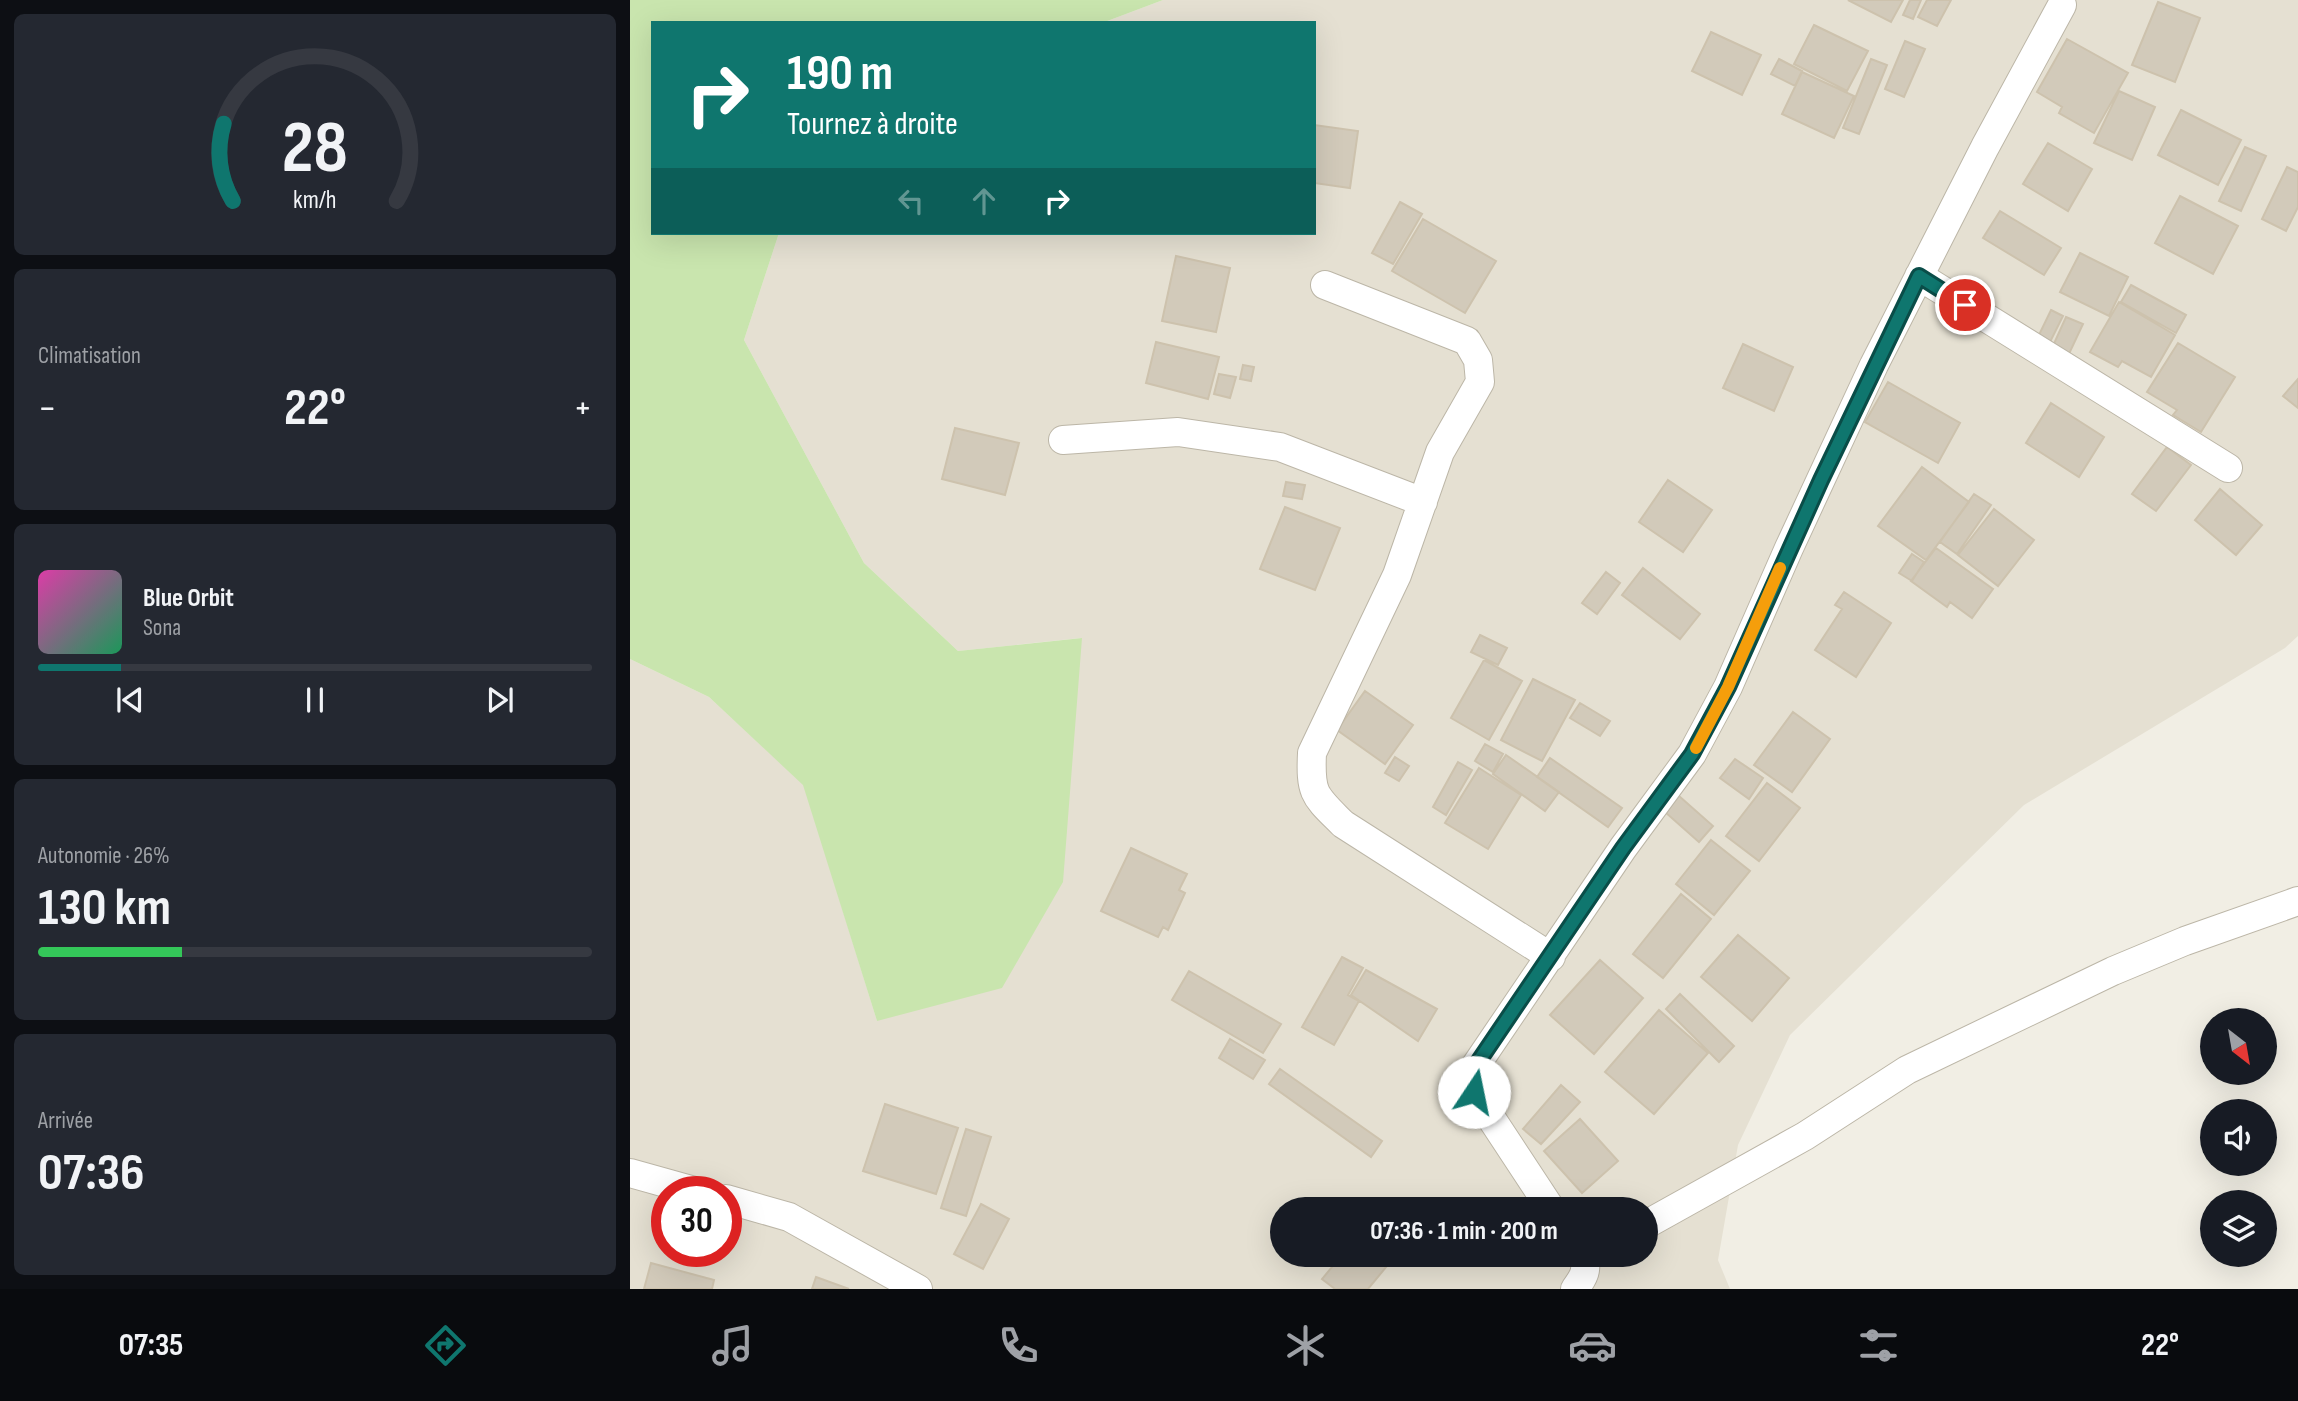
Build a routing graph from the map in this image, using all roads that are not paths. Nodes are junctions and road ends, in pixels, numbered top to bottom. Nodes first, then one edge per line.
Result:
1 (2062, 5) dead end
2 (1919, 276) junction
3 (1325, 285) dead end
4 (1063, 440) dead end
5 (2228, 468) dead end
6 (1423, 502) junction
7 (2298, 901) edge
8 (1551, 957) junction
9 (630, 1173) edge
10 (651, 1179) edge
11 (1543, 1197) edge
12 (742, 1204) edge
13 (1658, 1218) edge
14 (1586, 1267) edge
15 (918, 1289) edge
16 (1575, 1289) edge

1 - 2 street
2 - 5 street
2 - 8 street
3 - 6 street
4 - 6 street
6 - 8 street
7 - 13 street
8 - 11 street
9 - 10 street
12 - 15 street
14 - 16 street

